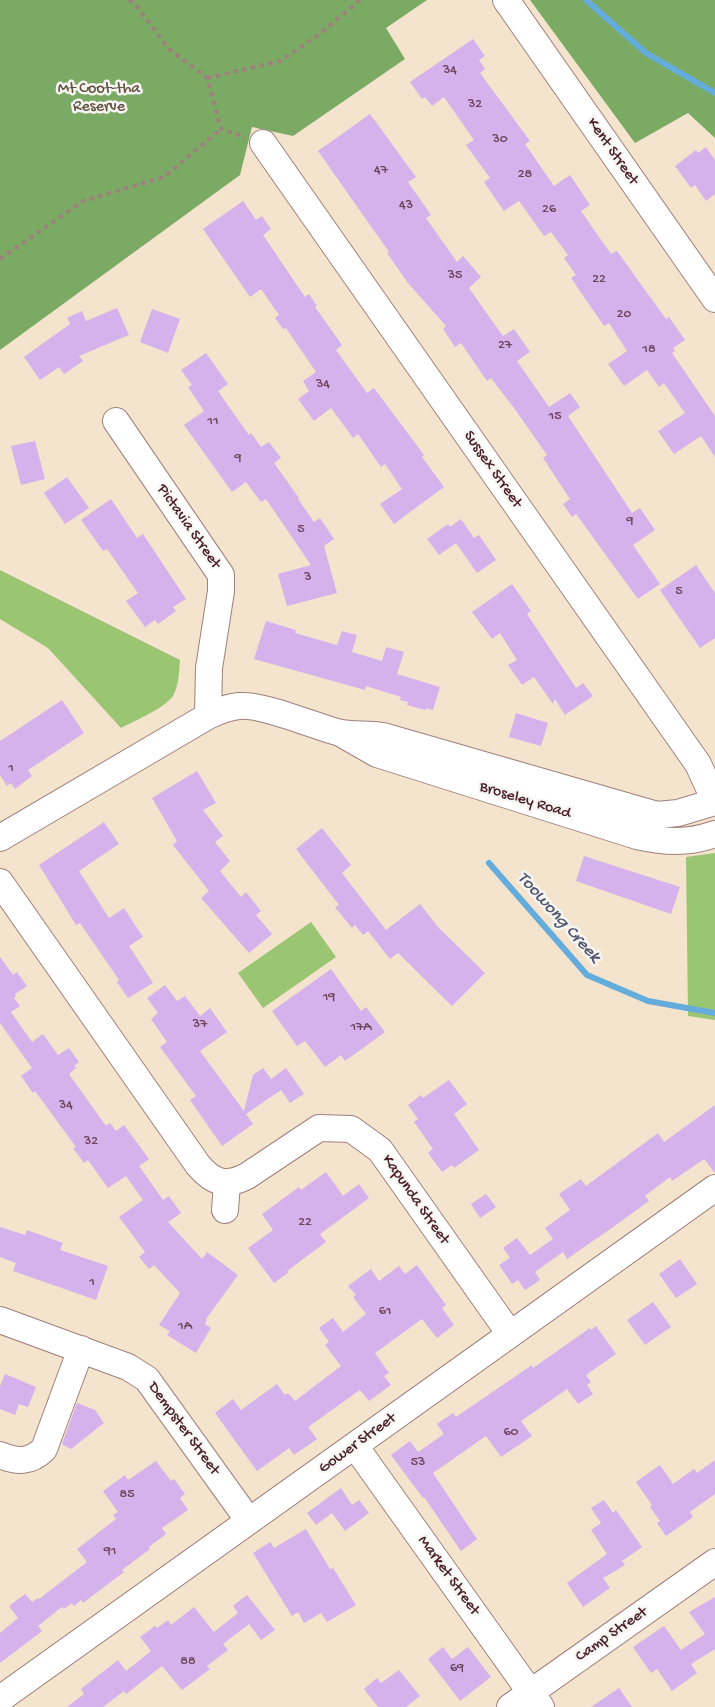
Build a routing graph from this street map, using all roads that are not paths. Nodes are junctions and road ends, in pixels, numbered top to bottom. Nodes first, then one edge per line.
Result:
1 (508, 2) edge
2 (263, 143) road end
3 (715, 299) edge
4 (116, 421) dead end
5 (208, 716) junction
6 (340, 733) junction
7 (715, 802) edge
8 (715, 834) edge
9 (0, 838) edge
10 (0, 882) edge
11 (227, 1183) junction
12 (715, 1188) edge
13 (225, 1210) dead end
14 (0, 1320) edge
15 (510, 1334) junction
16 (81, 1349) junction
17 (355, 1446) junction
18 (0, 1455) edge
19 (249, 1521) junction
20 (715, 1562) edge
21 (0, 1699) edge
22 (536, 1700) edge
23 (510, 1707) edge

1 - 3 street, Kent Street
2 - 7 street, Sussex Street
4 - 5 street, Pictavia Street
5 - 6 street, Broseley Road
5 - 9 street, Broseley Road
6 - 7 street, Broseley Road
6 - 8 street, Broseley Road
10 - 11 street
11 - 13 street
11 - 15 street, Kapunda Street
12 - 15 street, Gower Street
14 - 16 street, Dempster Street
15 - 17 street, Gower Street
16 - 18 street
16 - 19 street, Dempster Street
17 - 19 street, Gower Street
17 - 22 street, Market Street
19 - 21 street, Gower Street
20 - 22 street, Camp Street
22 - 23 street, Camp Street

